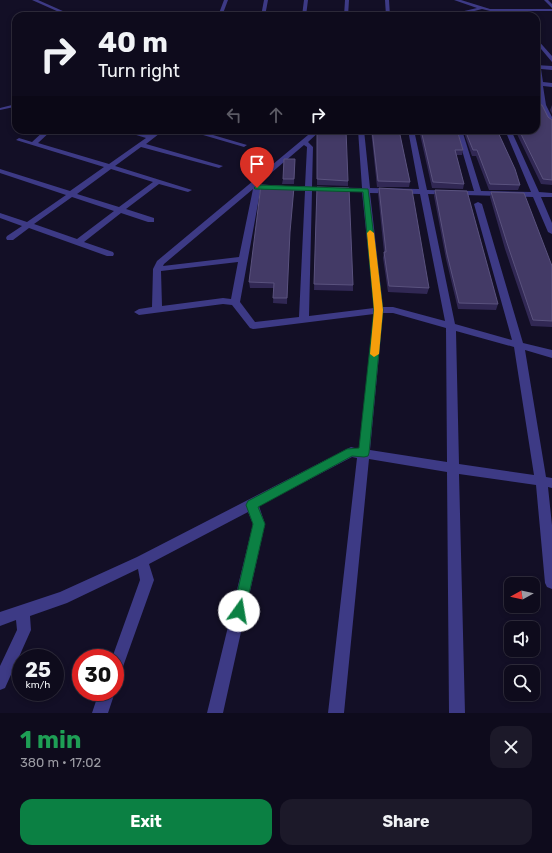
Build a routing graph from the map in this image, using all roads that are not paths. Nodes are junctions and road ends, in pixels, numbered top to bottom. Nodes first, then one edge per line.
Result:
1 (34, 0) edge
2 (226, 0) edge
3 (266, 0) edge
4 (306, 0) edge
5 (347, 0) edge
6 (387, 0) edge
7 (456, 0) edge
8 (546, 0) edge
9 (508, 5) dead end
10 (552, 7) edge
11 (483, 8) junction
12 (511, 10) junction
13 (552, 10) edge
14 (62, 12) edge
15 (222, 12) edge
16 (264, 12) edge
17 (304, 12) edge
18 (346, 12) edge
19 (388, 12) edge
20 (474, 12) edge
21 (540, 45) edge
22 (552, 60) edge
23 (540, 67) edge
24 (552, 68) edge
25 (540, 84) edge
26 (552, 85) edge
27 (12, 105) edge
28 (540, 105) edge
29 (540, 106) edge
30 (552, 106) edge
31 (0, 109) edge
32 (552, 123) edge
33 (44, 134) edge
34 (140, 134) edge
35 (156, 134) edge
36 (204, 134) edge
37 (314, 134) edge
38 (361, 134) edge
39 (412, 134) edge
40 (460, 134) edge
41 (510, 134) edge
42 (152, 137) junction
43 (19, 140) dead end
44 (305, 142) junction
45 (33, 144) junction
46 (141, 145) junction
47 (244, 145) dead end
48 (219, 166) dead end
49 (109, 167) junction
50 (0, 171) edge
51 (157, 182) junction
52 (261, 187) junction
53 (308, 189) junction
54 (188, 190) dead end
55 (366, 190) junction
56 (424, 192) junction
57 (478, 193) junction
58 (71, 194) junction
59 (536, 195) junction
60 (552, 195) edge
61 (478, 204) dead end
62 (121, 210) junction
63 (0, 215) edge
64 (151, 220) dead end
65 (28, 225) junction
66 (552, 232) edge
67 (10, 238) dead end
68 (77, 243) junction
69 (110, 254) dead end
70 (244, 259) junction
71 (157, 269) junction
72 (235, 302) junction
73 (157, 310) junction
74 (379, 310) junction
75 (139, 312) dead end
76 (304, 320) junction
77 (451, 326) junction
78 (519, 346) junction
79 (552, 354) edge
80 (364, 453) junction
81 (454, 468) junction
82 (546, 482) edge
83 (252, 505) junction
84 (142, 561) junction
85 (552, 583) edge
86 (23, 612) junction
87 (0, 619) edge
88 (122, 649) edge
89 (0, 683) edge
90 (104, 701) edge
91 (100, 713) edge
92 (215, 713) edge
93 (336, 713) edge
94 (457, 713) edge

1 - 14 street
2 - 15 street
3 - 16 street
4 - 17 street
5 - 18 street
6 - 19 street
7 - 11 street
8 - 10 street
9 - 12 street
11 - 12 street
11 - 20 street
12 - 13 street
21 - 22 street
23 - 24 street
25 - 26 street
27 - 31 lane
28 - 30 street
29 - 32 street
33 - 45 street
34 - 42 street
35 - 42 street
36 - 47 street
37 - 44 street
38 - 55 street
39 - 56 street
40 - 57 street
41 - 59 street
42 - 46 street
43 - 45 street
44 - 52 street
44 - 53 street
45 - 49 street
46 - 48 street
46 - 49 street
49 - 51 street
49 - 58 street
50 - 58 street
51 - 54 street
51 - 62 street
52 - 53 street
52 - 70 street
52 - 71 street
53 - 55 street
53 - 76 street
55 - 56 street
55 - 74 street
56 - 57 street
56 - 77 street
57 - 59 street
58 - 62 street
58 - 65 street
59 - 60 street
59 - 66 street
61 - 78 street
62 - 64 street
62 - 68 street
63 - 65 street
65 - 67 street
65 - 68 street
68 - 69 street
70 - 71 street
70 - 72 street
71 - 73 street
72 - 73 street
72 - 76 street
73 - 75 street
74 - 76 street
74 - 77 street
74 - 80 street
77 - 78 street
77 - 81 street
78 - 79 street
78 - 82 street
80 - 81 street
80 - 83 street
80 - 93 street
81 - 82 street
81 - 94 street
82 - 85 street
83 - 84 street
83 - 92 street
84 - 86 street
84 - 88 street
86 - 87 street
86 - 89 street
90 - 91 street

